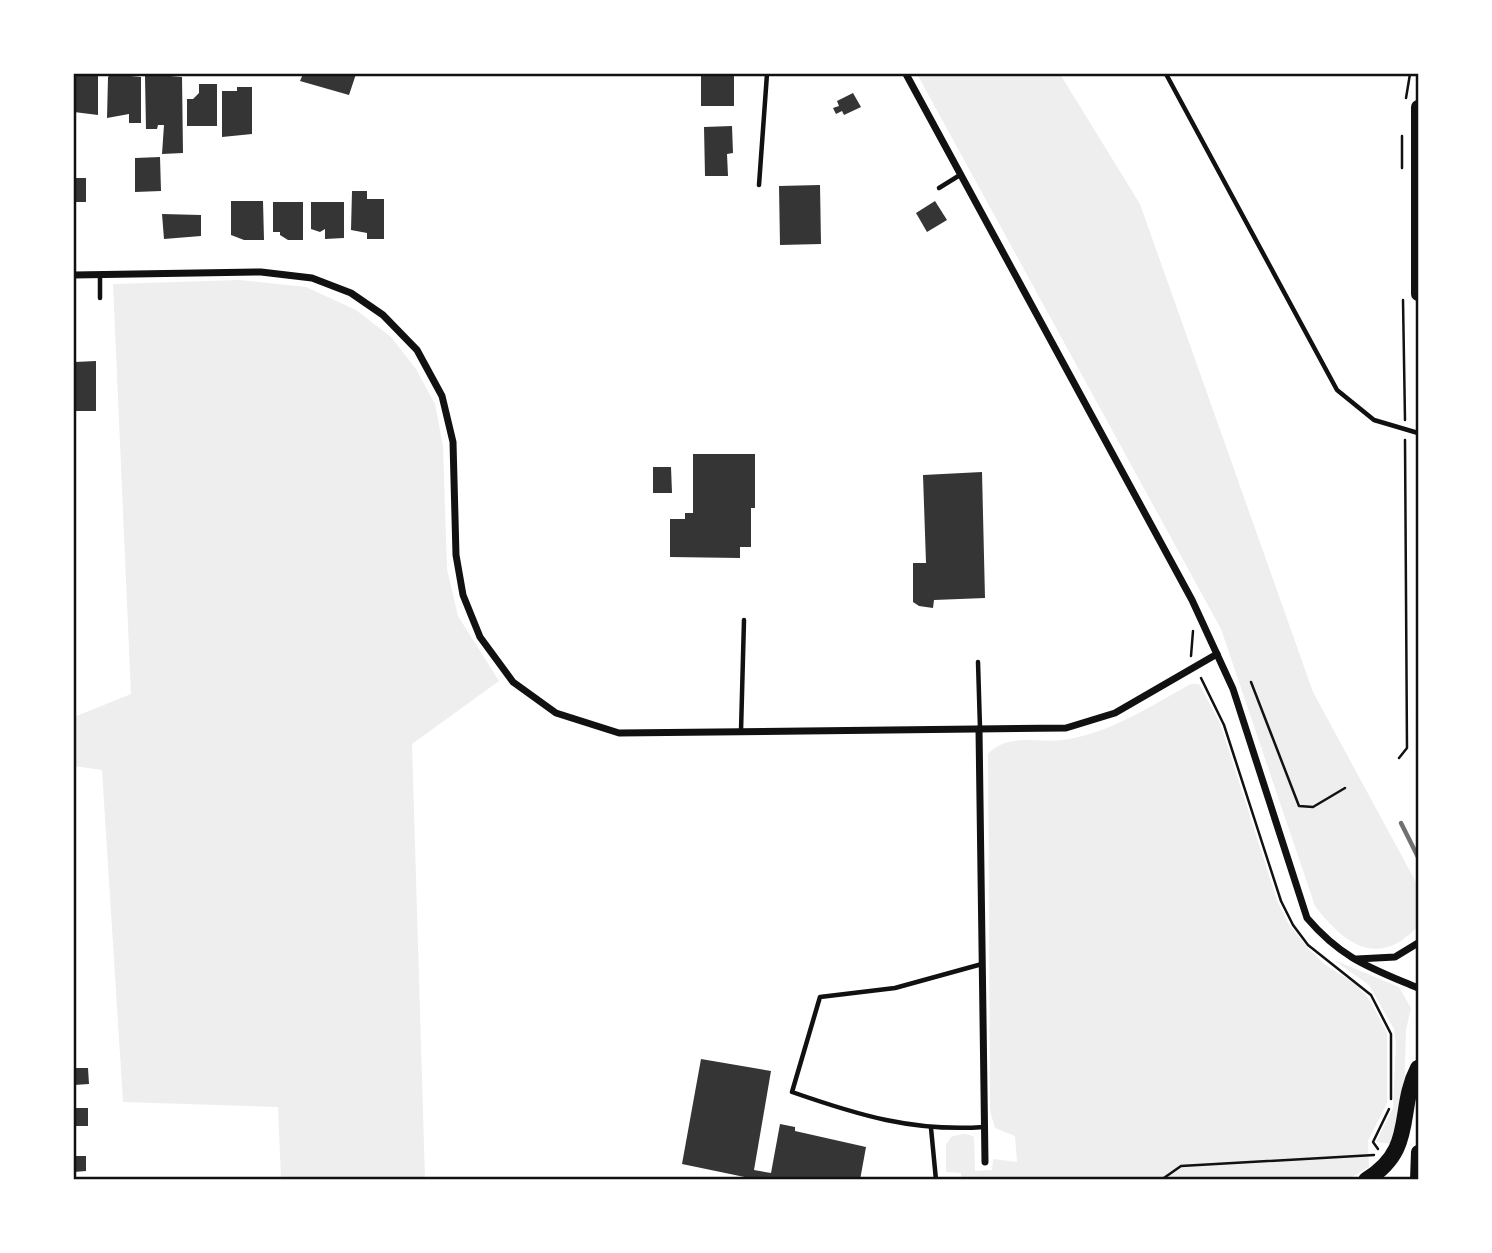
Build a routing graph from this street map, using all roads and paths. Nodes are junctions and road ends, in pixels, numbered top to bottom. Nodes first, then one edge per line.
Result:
1 (767, 74) edge
2 (906, 74) edge
3 (1166, 74) edge
4 (1419, 107) edge
5 (961, 175) junction
6 (759, 185) dead end
7 (939, 188) dead end
8 (74, 275) edge
9 (100, 275) junction
10 (1419, 294) edge
11 (100, 298) dead end
12 (1419, 433) edge
13 (1405, 451) dead end
14 (744, 620) dead end
15 (1189, 623) dead end
16 (1190, 654) dead end
17 (1217, 654) junction
18 (978, 662) dead end
19 (1251, 682) dead end
20 (979, 729) junction
21 (741, 731) junction
22 (1399, 758) dead end
23 (1345, 788) dead end
24 (1419, 943) edge
25 (1350, 959) junction
26 (982, 964) junction
27 (1419, 988) edge
28 (1419, 1068) edge
29 (931, 1128) junction
30 (984, 1128) junction
31 (1419, 1152) edge
32 (1382, 1154) dead end
33 (985, 1163) dead end
34 (936, 1180) edge
35 (1161, 1180) edge
36 (1366, 1180) edge
37 (1417, 1180) edge

1 - 6 lane
2 - 5 street
3 - 12 lane
4 - 10 main road
5 - 7 lane
5 - 17 street
8 - 9 street
9 - 11 lane
9 - 21 street
13 - 22 path
14 - 21 lane
15 - 16 path
17 - 20 street
17 - 25 street
18 - 20 lane
19 - 23 path
20 - 21 street
20 - 26 street
24 - 25 street
25 - 27 street
26 - 29 lane
26 - 30 street
28 - 36 highway
29 - 30 lane
29 - 34 lane
30 - 33 street
31 - 37 main road
32 - 35 path

